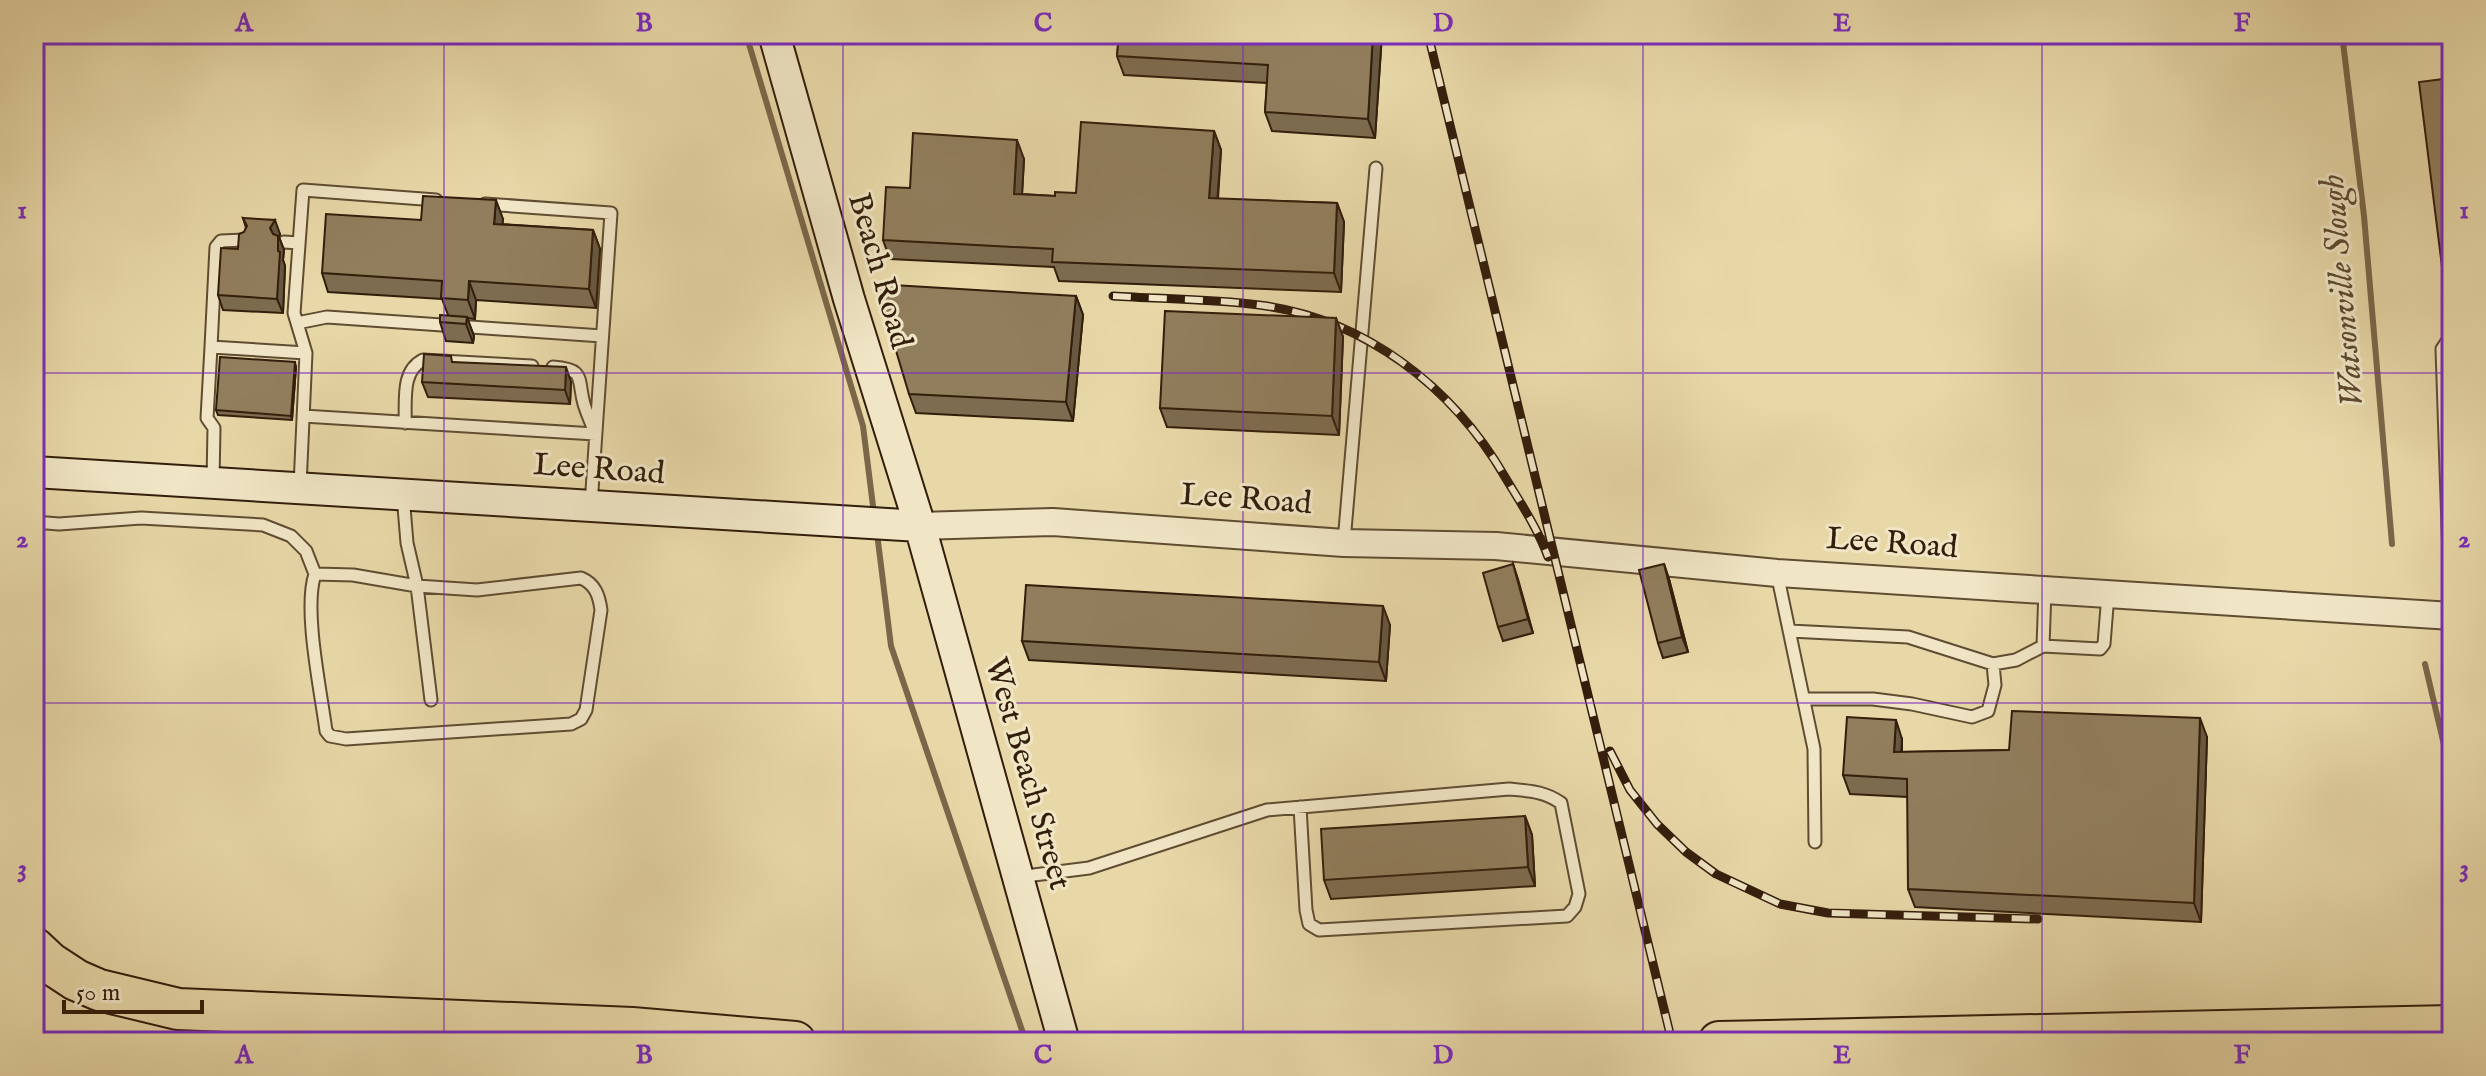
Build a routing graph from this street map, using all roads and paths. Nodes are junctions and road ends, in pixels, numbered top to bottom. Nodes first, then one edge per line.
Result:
1 (774, 34) edge
2 (1376, 168) dead end
3 (442, 201) edge
4 (472, 203) edge
5 (244, 240) edge
6 (284, 242) dead end
7 (299, 243) junction
8 (297, 323) junction
9 (2452, 334) edge
10 (602, 336) junction
11 (211, 347) junction
12 (306, 353) junction
13 (303, 416) junction
14 (405, 423) junction
15 (595, 434) junction
16 (34, 472) edge
17 (213, 481) junction
18 (300, 487) junction
19 (402, 493) junction
20 (591, 506) junction
21 (34, 522) edge
22 (920, 526) junction
23 (1344, 543) junction
24 (1777, 573) junction
25 (315, 574) junction
26 (417, 586) junction
27 (2045, 590) junction
28 (2108, 594) junction
29 (2451, 616) edge
30 (1790, 631) junction
31 (2043, 646) junction
32 (1993, 664) junction
33 (1805, 699) junction
34 (431, 700) dead end
35 (1300, 807) junction
36 (1815, 842) dead end
37 (1018, 877) junction
38 (34, 948) edge
39 (2452, 1026) edge
40 (1781, 1041) edge
41 (795, 1042) edge
42 (1064, 1042) edge
43 (1719, 1042) edge

1 - 22 main road, Beach Road
2 - 23 lane
3 - 7 lane
4 - 10 lane
5 - 11 lane
6 - 7 lane
7 - 8 lane
8 - 10 lane
8 - 12 lane
9 - 29 lane
10 - 15 lane
11 - 12 lane
11 - 17 lane
12 - 13 lane
13 - 14 lane
13 - 18 lane
14 - 15 lane
14 - 15 lane
15 - 20 lane
16 - 17 main road, Lee Road
17 - 18 main road, Lee Road
18 - 19 main road, Lee Road
19 - 20 main road, Lee Road
19 - 26 lane
20 - 22 main road, Lee Road
21 - 25 lane
22 - 23 street, Lee Road
22 - 37 main road, West Beach Street
23 - 24 street, Lee Road
24 - 27 street, Lee Road
24 - 30 lane
25 - 26 lane
25 - 26 lane
26 - 34 lane
27 - 28 street, Lee Road
27 - 31 lane
28 - 29 street, Lee Road
28 - 31 lane
30 - 32 lane
30 - 33 lane
31 - 32 lane
32 - 33 lane
33 - 36 lane
35 - 35 lane
35 - 37 lane
37 - 42 main road, West Beach Street
38 - 41 highway
39 - 40 highway
40 - 43 highway

